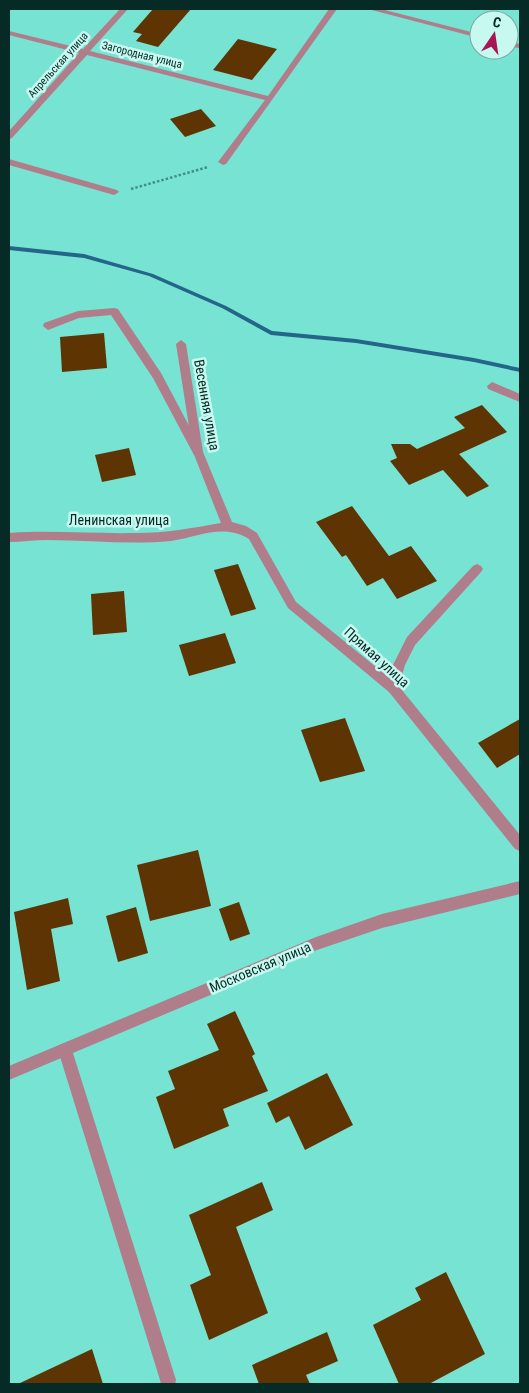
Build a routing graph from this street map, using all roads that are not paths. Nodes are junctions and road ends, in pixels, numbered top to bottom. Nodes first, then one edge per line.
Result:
1 (124, 9) edge
2 (333, 9) edge
3 (372, 9) edge
4 (9, 33) edge
5 (469, 33) edge
6 (86, 52) junction
7 (270, 99) junction
8 (9, 136) edge
9 (9, 162) edge
10 (223, 162) road end
11 (114, 192) road end
12 (48, 326) dead end
13 (182, 344) dead end
14 (492, 386) dead end
15 (520, 398) edge
16 (198, 452) junction
17 (228, 526) junction
18 (9, 538) edge
19 (477, 569) dead end
20 (393, 688) junction
21 (520, 845) edge
22 (520, 887) edge
23 (65, 1050) junction
24 (9, 1073) edge
25 (168, 1380) dead end

1 - 6 street, Апрельская улица
2 - 7 street
3 - 5 street
4 - 6 street, Загородная улица
6 - 7 street, Загородная улица
6 - 8 street, Апрельская улица
7 - 10 street
9 - 11 street
12 - 16 street
13 - 16 street, Весенняя улица
14 - 15 street
16 - 17 street, Весенняя улица
17 - 18 street, Ленинская улица
17 - 20 street, Прямая улица
19 - 20 street
20 - 21 street, Прямая улица
22 - 23 street, Московская улица
23 - 24 street, Московская улица
23 - 25 street

